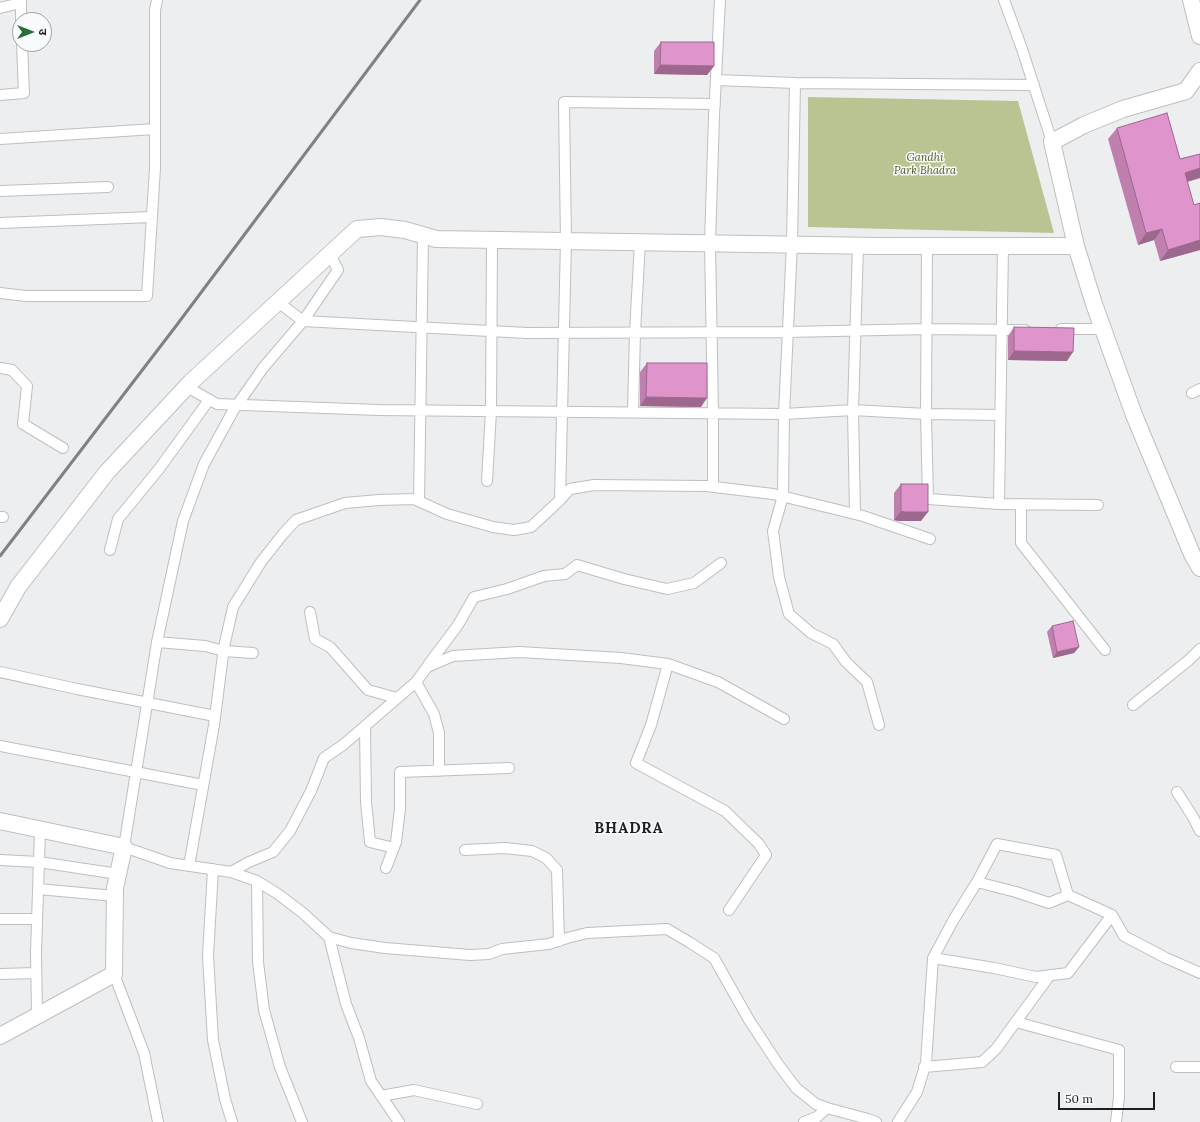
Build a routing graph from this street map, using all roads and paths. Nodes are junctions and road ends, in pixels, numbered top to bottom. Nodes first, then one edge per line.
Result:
1 (157, 0) edge
2 (720, 0) edge
3 (1004, 0) edge
4 (1191, 0) edge
5 (21, 2) edge
6 (0, 8) edge
7 (1200, 36) edge
8 (22, 52) edge
9 (1200, 71) edge
10 (716, 80) junction
11 (795, 83) junction
12 (1034, 85) junction
13 (1193, 89) edge
14 (0, 95) edge
15 (714, 104) junction
16 (155, 129) junction
17 (0, 139) edge
18 (1052, 142) junction
19 (108, 187) dead end
20 (0, 191) edge
21 (152, 217) junction
22 (0, 223) edge
23 (423, 236) junction
24 (492, 240) junction
25 (566, 241) junction
26 (640, 242) junction
27 (710, 243) junction
28 (792, 244) junction
29 (858, 245) junction
30 (927, 246) junction
31 (1003, 246) junction
32 (1076, 246) junction
33 (330, 254) junction
34 (0, 293) edge
35 (278, 302) junction
36 (303, 321) junction
37 (422, 327) junction
38 (927, 329) junction
39 (1103, 329) junction
40 (856, 330) junction
41 (1001, 330) junction
42 (1032, 330) edge
43 (1048, 330) edge
44 (492, 331) junction
45 (564, 332) junction
46 (635, 332) junction
47 (712, 332) junction
48 (788, 332) junction
49 (0, 368) edge
50 (187, 387) junction
51 (209, 400) junction
52 (238, 405) junction
53 (853, 410) junction
54 (421, 411) junction
55 (491, 411) junction
56 (562, 412) junction
57 (633, 412) junction
58 (713, 413) junction
59 (784, 414) junction
60 (926, 414) junction
61 (1000, 415) junction
62 (63, 448) dead end
63 (487, 481) dead end
64 (713, 487) junction
65 (783, 496) junction
66 (560, 500) junction
67 (419, 501) junction
68 (999, 504) junction
69 (1021, 504) junction
70 (1098, 505) dead end
71 (855, 514) junction
72 (930, 539) dead end
73 (110, 550) dead end
74 (721, 563) dead end
75 (1200, 568) edge
76 (310, 612) dead end
77 (0, 619) edge
78 (157, 642) junction
79 (1200, 649) edge
80 (1105, 650) dead end
81 (224, 651) junction
82 (254, 653) dead end
83 (668, 664) junction
84 (427, 667) junction
85 (0, 672) edge
86 (416, 682) junction
87 (397, 698) junction
88 (147, 703) junction
89 (1133, 705) dead end
90 (215, 716) junction
91 (784, 719) dead end
92 (879, 725) dead end
93 (365, 726) junction
94 (0, 746) edge
95 (509, 768) dead end
96 (439, 771) junction
97 (136, 772) junction
98 (203, 785) junction
99 (1177, 792) dead end
100 (0, 821) edge
101 (40, 830) junction
102 (1200, 831) edge
103 (124, 847) junction
104 (394, 848) junction
105 (465, 850) dead end
106 (0, 860) edge
107 (39, 862) junction
108 (189, 866) junction
109 (386, 868) dead end
110 (214, 869) junction
111 (231, 872) junction
112 (118, 874) junction
113 (257, 881) junction
114 (977, 882) junction
115 (38, 889) junction
116 (1068, 895) junction
117 (114, 896) junction
118 (729, 910) dead end
119 (1112, 915) junction
120 (0, 919) edge
121 (37, 919) junction
122 (329, 937) junction
123 (559, 940) junction
124 (933, 958) junction
125 (36, 973) junction
126 (1200, 973) edge
127 (0, 974) edge
128 (114, 974) junction
129 (1050, 975) junction
130 (37, 1016) junction
131 (1016, 1022) junction
132 (0, 1036) edge
133 (924, 1067) junction
134 (1176, 1067) dead end
135 (1200, 1067) edge
136 (381, 1096) junction
137 (477, 1104) dead end
138 (827, 1108) junction
139 (158, 1122) edge
140 (232, 1122) edge
141 (302, 1122) edge
142 (399, 1122) edge
143 (804, 1122) edge
144 (876, 1122) edge
145 (898, 1122) edge
146 (1116, 1122) edge

1 - 16 street
2 - 10 street
3 - 12 street
4 - 7 main road
5 - 6 street
8 - 14 street
9 - 13 main road
10 - 11 street
10 - 15 street
11 - 12 street
11 - 28 street
12 - 18 street
13 - 18 main road
15 - 25 street
15 - 27 street
16 - 17 street
16 - 21 street
18 - 32 main road
19 - 20 street
21 - 22 street
21 - 34 street
23 - 24 main road
23 - 33 main road
23 - 37 street
24 - 25 main road
24 - 44 street
25 - 26 main road
25 - 45 street
26 - 27 main road
26 - 46 street
27 - 28 main road
27 - 47 street
28 - 29 main road
28 - 48 street
29 - 30 main road
29 - 40 street
30 - 31 main road
30 - 38 street
31 - 32 main road
31 - 41 street
32 - 39 main road
33 - 35 main road
33 - 36 street
35 - 36 street
35 - 50 main road
36 - 37 street
36 - 52 street
37 - 44 street
37 - 54 street
38 - 40 street
38 - 41 street
38 - 60 street
39 - 43 street
39 - 75 main road
40 - 48 street
40 - 53 street
41 - 42 street
41 - 61 street
44 - 45 street
44 - 55 street
45 - 46 street
45 - 56 street
46 - 47 street
46 - 57 street
47 - 48 street
47 - 58 street
48 - 59 street
49 - 62 street
50 - 51 street
50 - 77 main road
51 - 52 street
51 - 73 street
52 - 54 street
52 - 78 street
53 - 59 street
53 - 60 street
53 - 71 street
54 - 55 street
54 - 67 street
55 - 56 street
55 - 63 street
56 - 57 street
56 - 66 street
57 - 58 street
58 - 59 street
58 - 64 street
59 - 65 street
60 - 61 street
60 - 68 street
61 - 68 street
64 - 65 street
64 - 66 street
65 - 71 street
65 - 92 street
66 - 67 street
67 - 81 street
68 - 69 street
69 - 70 street
69 - 80 street
71 - 72 street
74 - 84 street
76 - 87 street
78 - 81 street
78 - 88 street
79 - 89 street
81 - 82 street
81 - 90 street
83 - 84 street
83 - 91 street
83 - 118 street
84 - 86 street
85 - 88 street
86 - 87 street
86 - 96 street
87 - 93 street
88 - 90 street
88 - 97 street
90 - 98 street
93 - 104 street
93 - 111 street
94 - 97 street
95 - 96 street
96 - 104 street
97 - 98 street
97 - 103 street
98 - 108 street
99 - 102 street
100 - 101 main road
101 - 103 main road
101 - 107 street
103 - 108 street
103 - 112 main road
104 - 109 street
105 - 123 street
106 - 107 street
107 - 112 street
107 - 115 street
108 - 110 street
110 - 111 street
110 - 140 street
111 - 113 street
112 - 117 main road
113 - 122 street
113 - 141 street
114 - 116 street
114 - 116 street
114 - 124 street
115 - 117 street
115 - 121 street
116 - 119 street
117 - 128 main road
119 - 126 street
119 - 129 street
120 - 121 street
121 - 125 street
122 - 123 street
122 - 136 street
123 - 138 street
124 - 129 street
124 - 133 street
125 - 127 street
125 - 130 street
128 - 130 main road
128 - 139 street
129 - 131 street
130 - 132 main road
131 - 133 street
131 - 146 street
133 - 145 street
134 - 135 street
136 - 137 street
136 - 142 street
138 - 143 street
138 - 144 street

